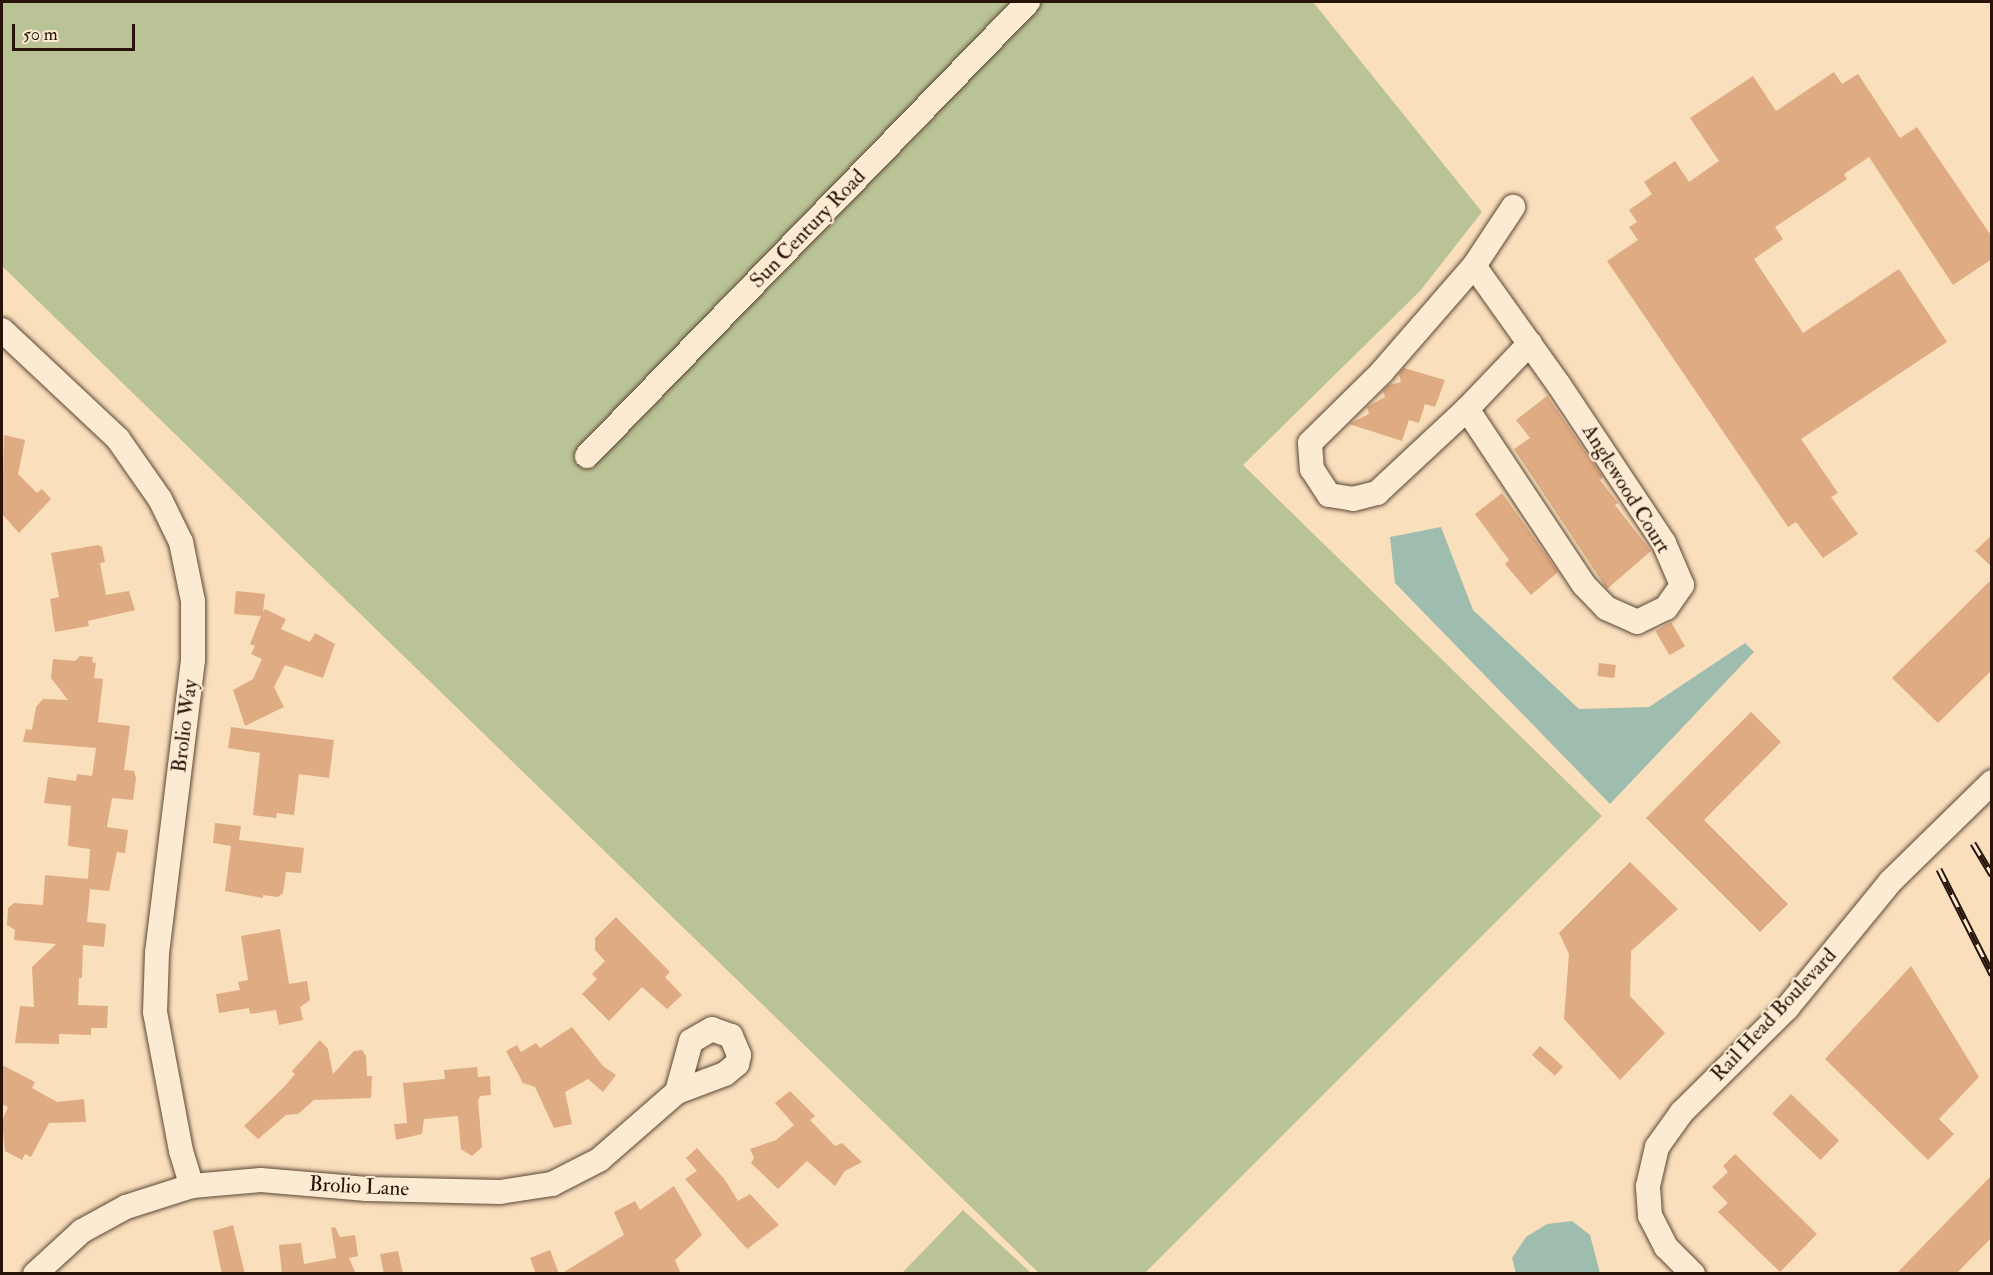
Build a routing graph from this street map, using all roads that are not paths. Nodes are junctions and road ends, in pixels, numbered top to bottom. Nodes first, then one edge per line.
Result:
1 (1028, 2) edge
2 (1513, 207) dead end
3 (1474, 266) junction
4 (2, 330) edge
5 (1530, 343) junction
6 (1467, 409) junction
7 (587, 456) dead end
8 (1992, 782) edge
9 (677, 1092) dead end
10 (192, 1186) junction
11 (35, 1274) edge
12 (1693, 1274) edge

1 - 7 street, Sun Century Road
2 - 3 street
3 - 5 street, Anglewood Court
3 - 6 street
4 - 10 street, Brolio Way
5 - 6 street
5 - 6 street, Anglewood Court
8 - 12 street, Rail Head Boulevard
9 - 10 street, Brolio Lane
10 - 11 street, Brolio Lane

